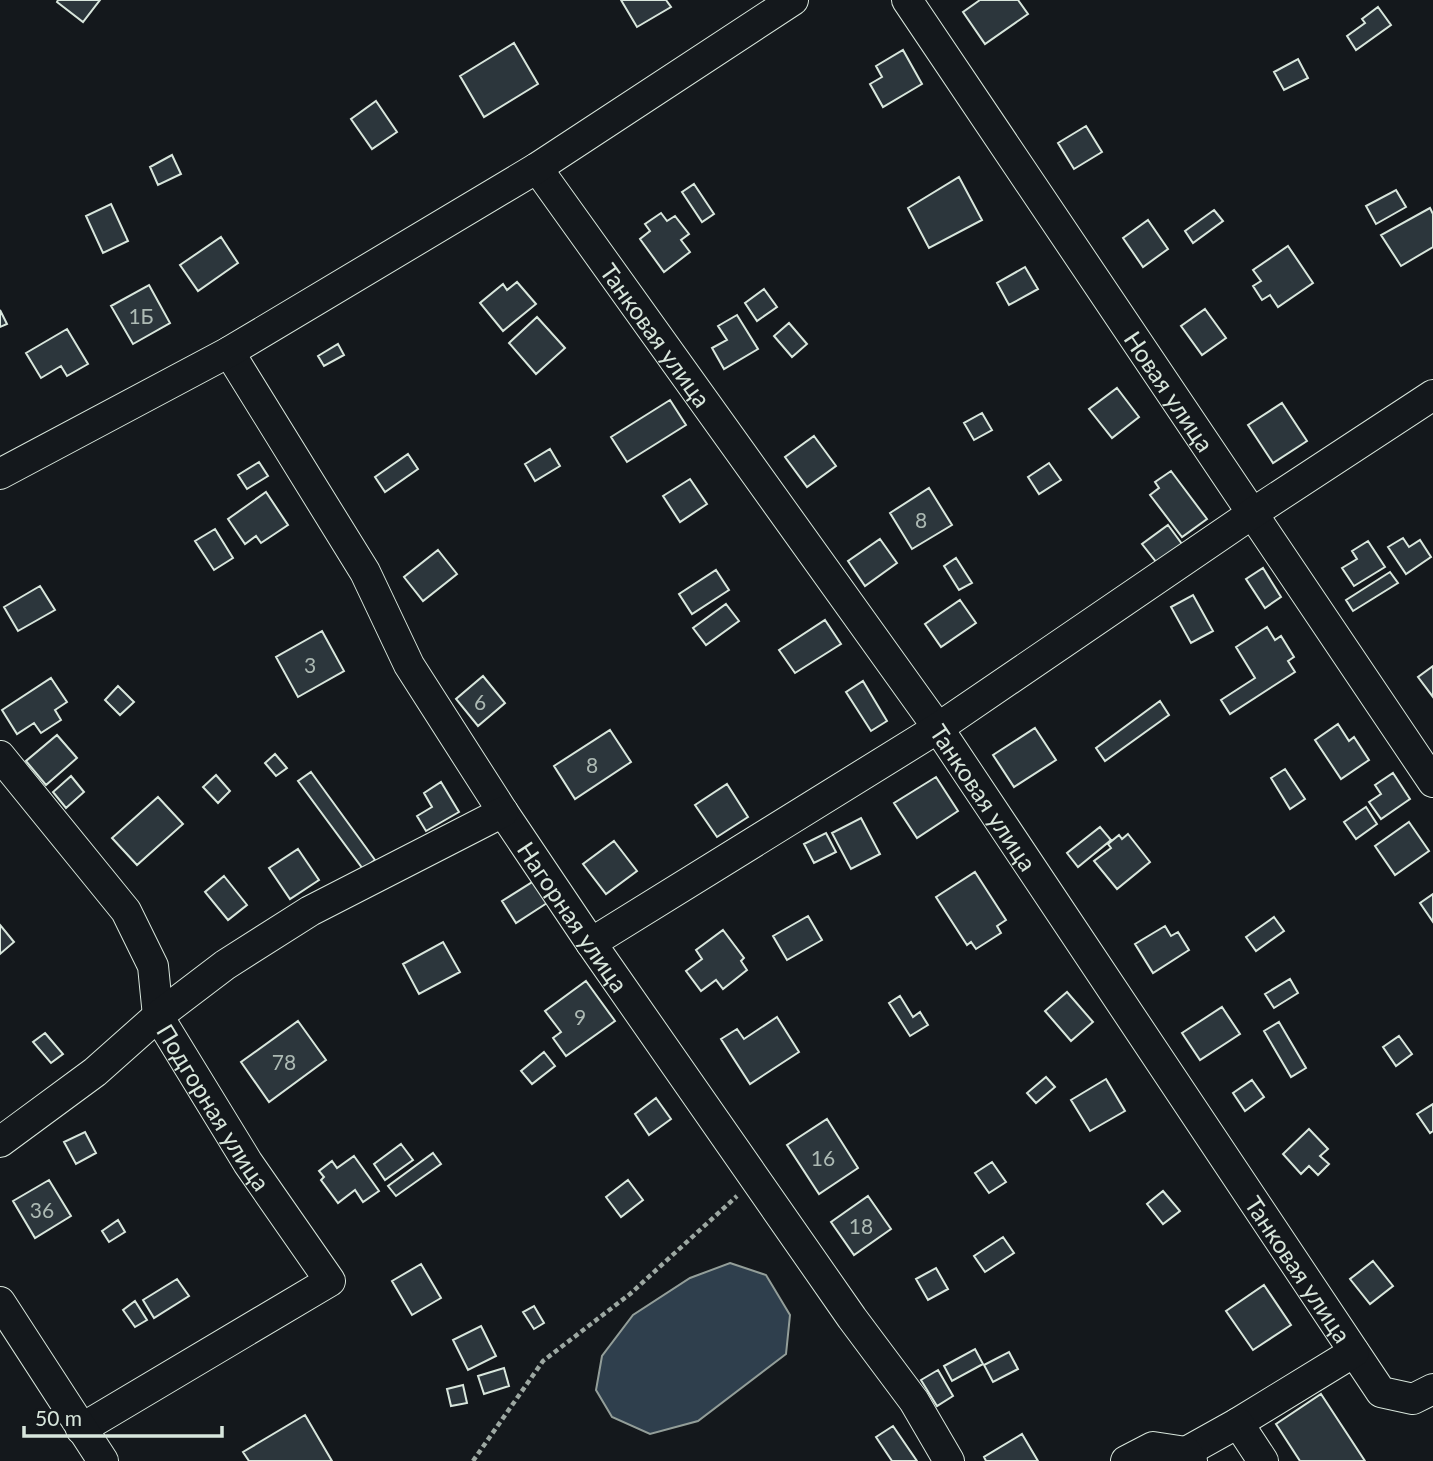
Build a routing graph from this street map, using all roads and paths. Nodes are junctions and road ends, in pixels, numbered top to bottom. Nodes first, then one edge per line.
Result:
1 (793, 0) edge
2 (908, 0) edge
3 (537, 168) junction
4 (229, 352) junction
5 (1433, 394) edge
6 (0, 474) edge
7 (1253, 513) junction
8 (938, 728) junction
9 (0, 756) edge
10 (1433, 782) edge
11 (503, 812) junction
12 (592, 943) junction
13 (158, 1016) junction
14 (0, 1142) edge
15 (755, 1178) junction
16 (0, 1302) edge
17 (1354, 1352) junction
18 (1433, 1389) edge
19 (1238, 1423) junction
20 (81, 1429) junction
21 (1189, 1456) edge
22 (103, 1461) edge
23 (473, 1461) edge
24 (949, 1461) edge
25 (1126, 1461) edge
26 (1263, 1461) edge

1 - 3 street
2 - 7 street, Новая улица
3 - 4 street
3 - 8 street, Танковая улица
4 - 6 street
4 - 11 street, Нагорная улица
5 - 7 street
7 - 8 street
7 - 10 street, Новая улица
8 - 12 street
8 - 17 street, Танковая улица
9 - 13 street, Подгорная улица
11 - 12 street, Нагорная улица
11 - 13 street
12 - 15 street, Нагорная улица
13 - 14 street
13 - 20 street, Подгорная улица
15 - 23 path
15 - 24 street, Нагорная улица
16 - 20 street
17 - 18 street, Танковая улица
17 - 19 street
19 - 21 street
19 - 26 street
20 - 22 street
21 - 25 street

